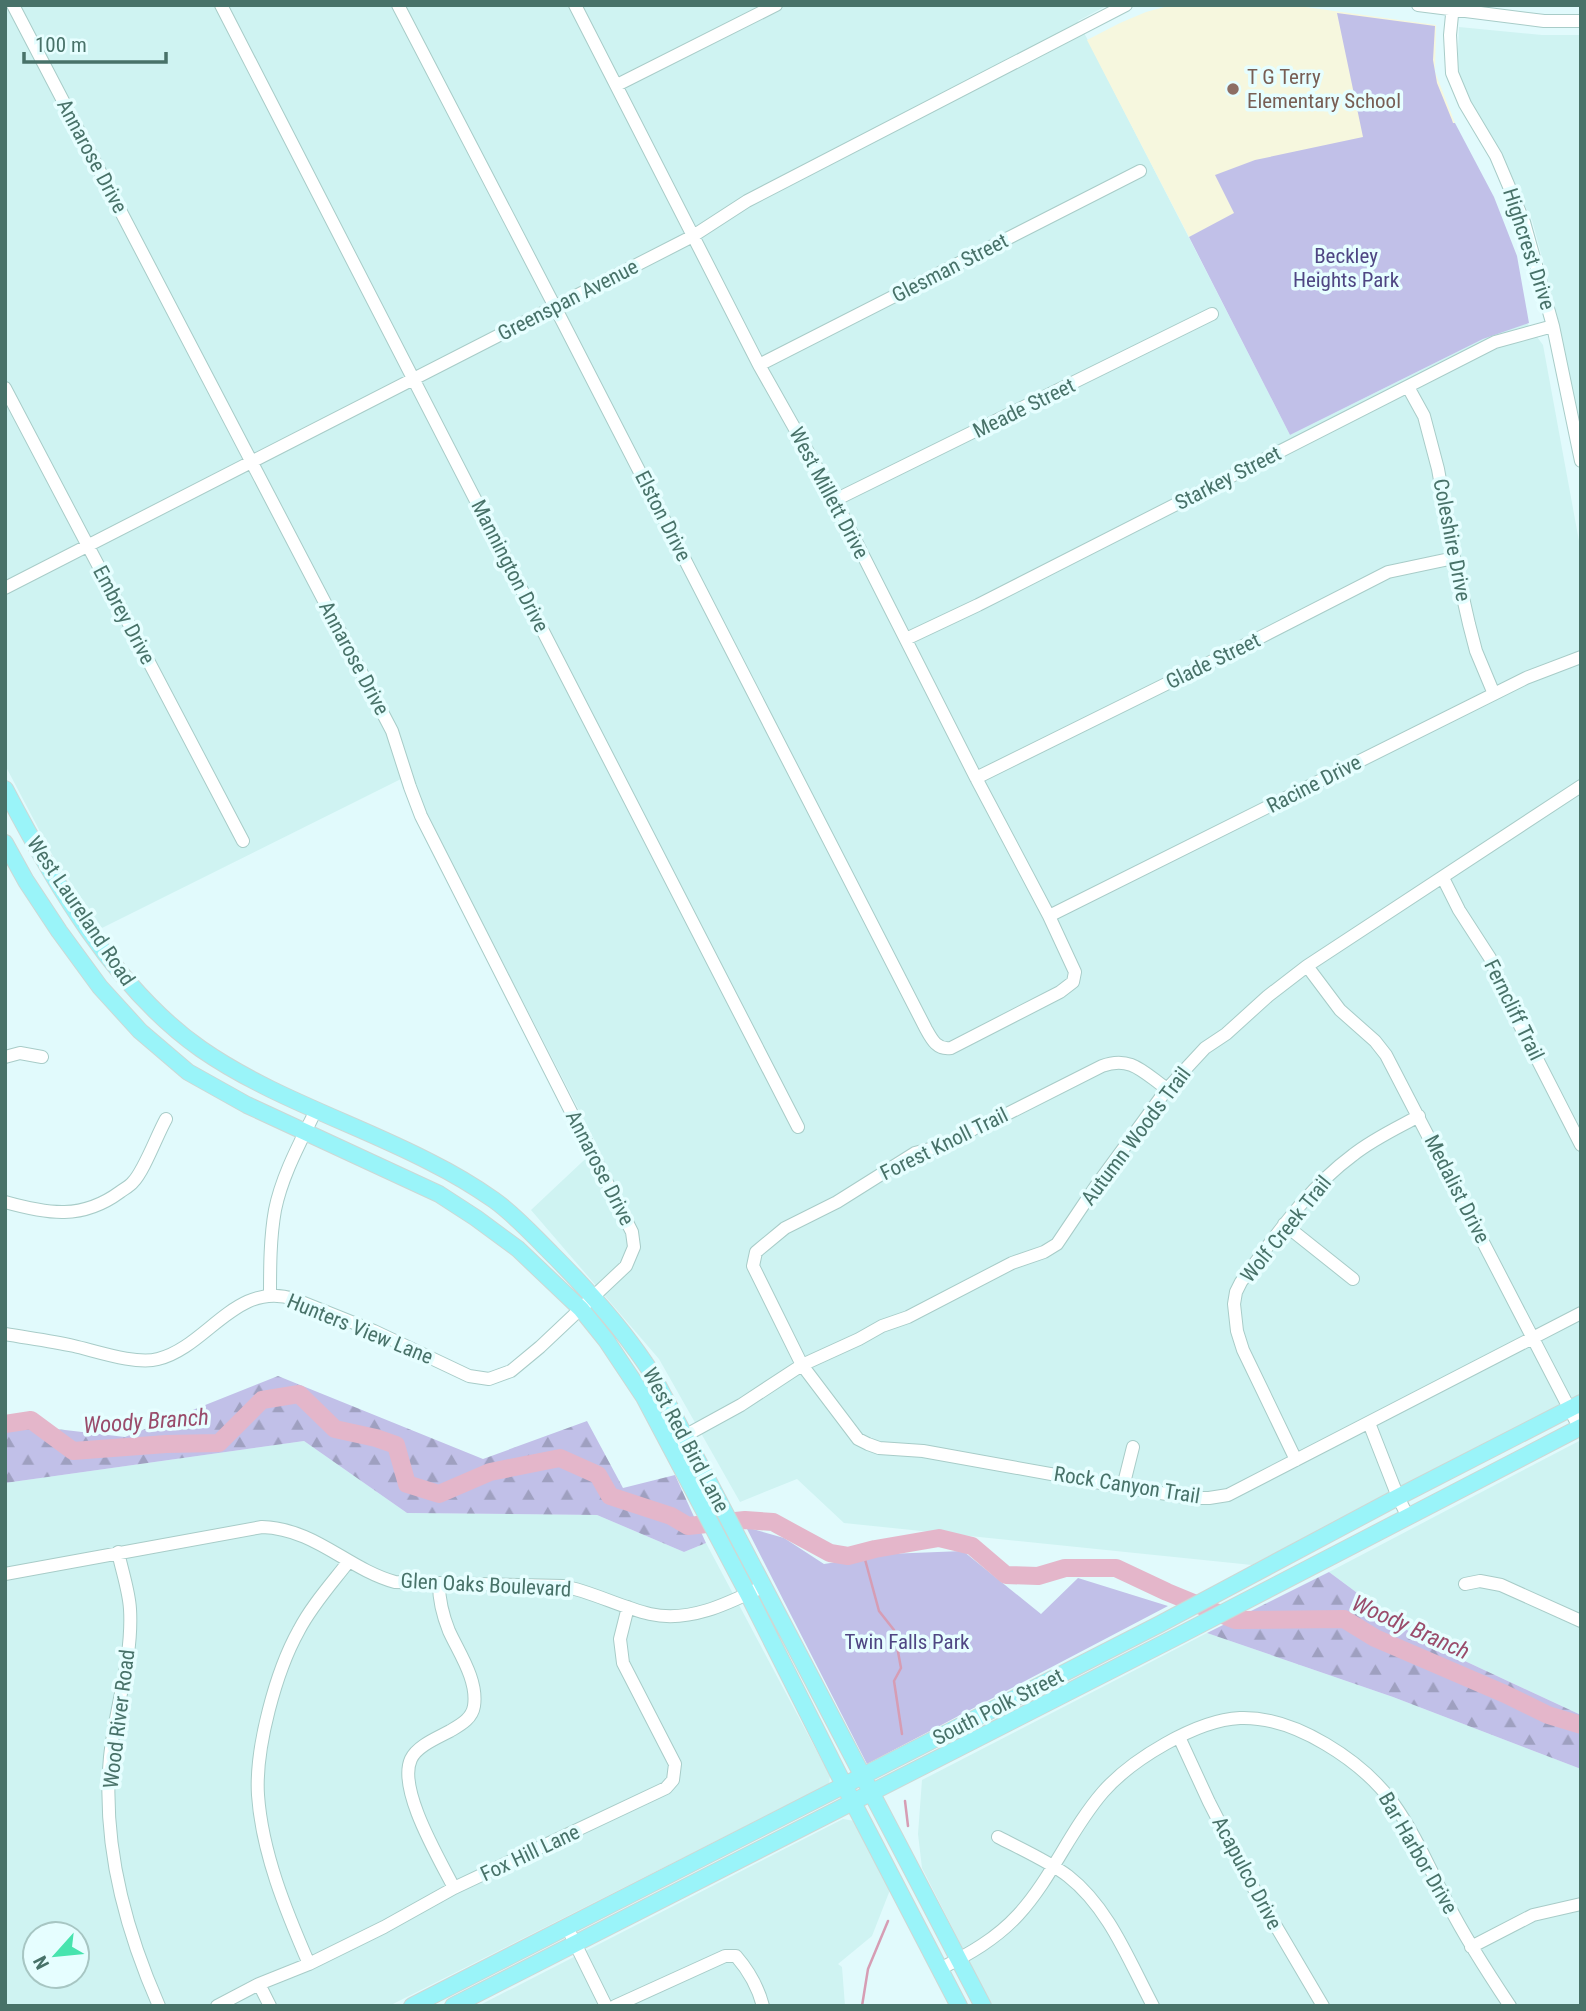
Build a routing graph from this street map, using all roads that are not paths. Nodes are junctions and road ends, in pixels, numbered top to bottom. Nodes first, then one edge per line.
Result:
1 (13, 5) edge
2 (221, 5) edge
3 (398, 5) edge
4 (576, 5) edge
5 (776, 5) edge
6 (1126, 5) edge
7 (1418, 5) edge
8 (1453, 8) edge
9 (1581, 21) edge
10 (617, 85) junction
11 (1140, 171) dead end
12 (693, 236) junction
13 (555, 307) junction
14 (1212, 314) dead end
15 (1553, 326) junction
16 (760, 365) junction
17 (414, 379) junction
18 (1408, 387) junction
19 (5, 388) edge
20 (1581, 461) edge
21 (251, 462) junction
22 (835, 500) junction
23 (88, 546) junction
24 (1454, 558) junction
25 (5, 588) edge
26 (906, 639) junction
27 (1581, 657) edge
28 (1494, 694) junction
29 (976, 778) junction
30 (1581, 786) edge
31 (5, 789) edge
32 (243, 841) dead end
33 (34, 845) junction
34 (9, 850) edge
35 (1443, 878) junction
36 (1049, 916) junction
37 (1307, 966) junction
38 (1073, 982) joint
39 (201, 1049) junction
40 (42, 1056) dead end
41 (5, 1057) edge
42 (188, 1072) junction
43 (1167, 1089) junction
44 (316, 1110) junction
45 (1419, 1116) junction
46 (166, 1119) dead end
47 (798, 1127) dead end
48 (306, 1132) junction
49 (1581, 1145) edge
50 (5, 1202) edge
51 (1284, 1224) junction
52 (1353, 1279) dead end
53 (762, 1284) joint
54 (270, 1296) junction
55 (594, 1297) junction
56 (581, 1309) junction
57 (1581, 1313) edge
58 (5, 1334) edge
59 (1534, 1338) junction
60 (802, 1365) junction
61 (1575, 1406) edge
62 (1369, 1423) junction
63 (1580, 1429) edge
64 (685, 1436) junction
65 (669, 1444) junction
66 (1133, 1447) dead end
67 (1296, 1460) junction
68 (1123, 1487) junction
69 (703, 1488) junction
70 (1398, 1497) junction
71 (1408, 1517) junction
72 (118, 1552) junction
73 (349, 1560) junction
74 (5, 1574) edge
75 (439, 1584) junction
76 (1465, 1584) dead end
77 (764, 1586) junction
78 (748, 1594) junction
79 (628, 1607) junction
80 (1581, 1621) edge
81 (1179, 1737) junction
82 (863, 1777) junction
83 (845, 1785) junction
84 (871, 1793) junction
85 (854, 1802) junction
86 (998, 1837) dead end
87 (1053, 1867) junction
88 (454, 1888) junction
89 (1581, 1904) edge
90 (567, 1927) junction
91 (576, 1944) junction
92 (1471, 1947) junction
93 (960, 1959) junction
94 (309, 1964) junction
95 (940, 1969) junction
96 (259, 1984) junction
97 (159, 2006) edge
98 (217, 2006) edge
99 (270, 2006) edge
100 (412, 2006) edge
101 (453, 2006) edge
102 (606, 2006) edge
103 (615, 2006) edge
104 (764, 2006) edge
105 (959, 2006) edge
106 (983, 2006) edge
107 (1153, 2006) edge
108 (1324, 2006) edge
109 (1510, 2006) edge

1 - 21 street, Annarose Drive
2 - 17 street, Mannington Drive
3 - 13 street, Elston Drive
4 - 10 street, West Millett Drive
5 - 10 street
6 - 12 street, Greenspan Avenue
7 - 8 street
8 - 9 street
8 - 15 street, Highcrest Drive
10 - 12 street, West Millett Drive
11 - 16 street, Glesman Street
12 - 13 street, Greenspan Avenue
12 - 16 street, West Millett Drive
13 - 17 street, Greenspan Avenue
13 - 38 street, Elston Drive
14 - 22 street, Meade Street
15 - 18 street, Starkey Street
15 - 20 street, Highcrest Drive
16 - 22 street, West Millett Drive
17 - 21 street, Greenspan Avenue
17 - 47 street, Mannington Drive
18 - 24 street, Coleshire Drive
18 - 26 street, Starkey Street
19 - 23 street, Embrey Drive
21 - 23 street, Greenspan Avenue
21 - 55 street, Annarose Drive
22 - 26 street, West Millett Drive
23 - 25 street, Greenspan Avenue
23 - 32 street, Embrey Drive
24 - 28 street, Coleshire Drive
24 - 29 street, Glade Street
26 - 29 street, West Millett Drive
27 - 28 street, Racine Drive
28 - 36 street, Racine Drive
29 - 36 street, West Millett Drive
30 - 35 street, Autumn Woods Trail
31 - 33 main road, West Laureland Road
33 - 34 main road
33 - 39 main road, West Laureland Road
34 - 42 main road, West Laureland Road
35 - 37 street, Autumn Woods Trail
35 - 49 street, Ferncliff Trail
36 - 38 street, West Millett Drive
37 - 43 street, Autumn Woods Trail
37 - 45 street, Medalist Drive
39 - 42 main road
39 - 44 main road, West Red Bird Lane
40 - 41 street
42 - 48 main road, West Red Bird Lane
43 - 53 street, Forest Knoll Trail
43 - 60 street, Autumn Woods Trail
44 - 48 street
44 - 55 main road, West Red Bird Lane
45 - 51 street, Wolf Creek Trail
45 - 59 street, Medalist Drive
46 - 50 street
48 - 54 street
48 - 56 main road, West Red Bird Lane
51 - 52 street
51 - 67 street, Wolf Creek Trail
53 - 60 street, Rock Canyon Trail
54 - 56 street, Hunters View Lane
54 - 58 street, Hunters View Lane
55 - 56 street, Annarose Drive
55 - 64 main road, West Red Bird Lane
56 - 65 main road, West Red Bird Lane
57 - 59 street, Rock Canyon Trail
59 - 61 street, Medalist Drive
59 - 62 street, Rock Canyon Trail
60 - 64 street, Autumn Woods Trail
60 - 68 street, Rock Canyon Trail
61 - 63 street, Medalist Drive
61 - 70 main road, South Polk Street
62 - 67 street, Rock Canyon Trail
62 - 70 street
63 - 71 main road, South Polk Street
64 - 65 street, Autumn Woods Trail
64 - 69 main road, West Red Bird Lane
65 - 69 main road, West Red Bird Lane
66 - 68 street
67 - 68 street, Rock Canyon Trail
69 - 77 main road, West Red Bird Lane
69 - 78 main road, West Red Bird Lane
70 - 71 street
70 - 82 main road, South Polk Street
71 - 84 main road, South Polk Street
72 - 73 street, Glen Oaks Boulevard
72 - 74 street, Glen Oaks Boulevard
72 - 97 street, Wood River Road
73 - 75 street, Glen Oaks Boulevard
73 - 94 street
75 - 79 street, Glen Oaks Boulevard
75 - 88 street
76 - 80 street
77 - 78 street, Glen Oaks Boulevard
77 - 82 main road, West Red Bird Lane
78 - 79 street, Glen Oaks Boulevard
78 - 83 main road, West Red Bird Lane
79 - 88 street, Fox Hill Lane
81 - 87 street, Bar Harbor Drive
81 - 92 street, Bar Harbor Drive
81 - 108 street, Acapulco Drive
82 - 83 main road, South Polk Street
82 - 84 main road, West Red Bird Lane
83 - 85 main road, West Red Bird Lane
83 - 90 main road, South Polk Street
84 - 85 main road, South Polk Street
84 - 93 main road, West Red Bird Lane
85 - 91 main road, South Polk Street
85 - 95 main road, West Red Bird Lane
86 - 87 street
87 - 93 street, Bar Harbor Drive
87 - 107 street
88 - 94 street, Fox Hill Lane
89 - 92 street
90 - 91 street
90 - 100 main road, South Polk Street
91 - 101 main road, South Polk Street
91 - 102 street
92 - 109 street, Bar Harbor Drive
93 - 95 street, Bar Harbor Drive
93 - 106 main road, West Red Bird Lane
94 - 96 street, Fox Hill Lane
95 - 105 main road, West Red Bird Lane
96 - 98 street, Fox Hill Lane
96 - 99 street
103 - 104 street

